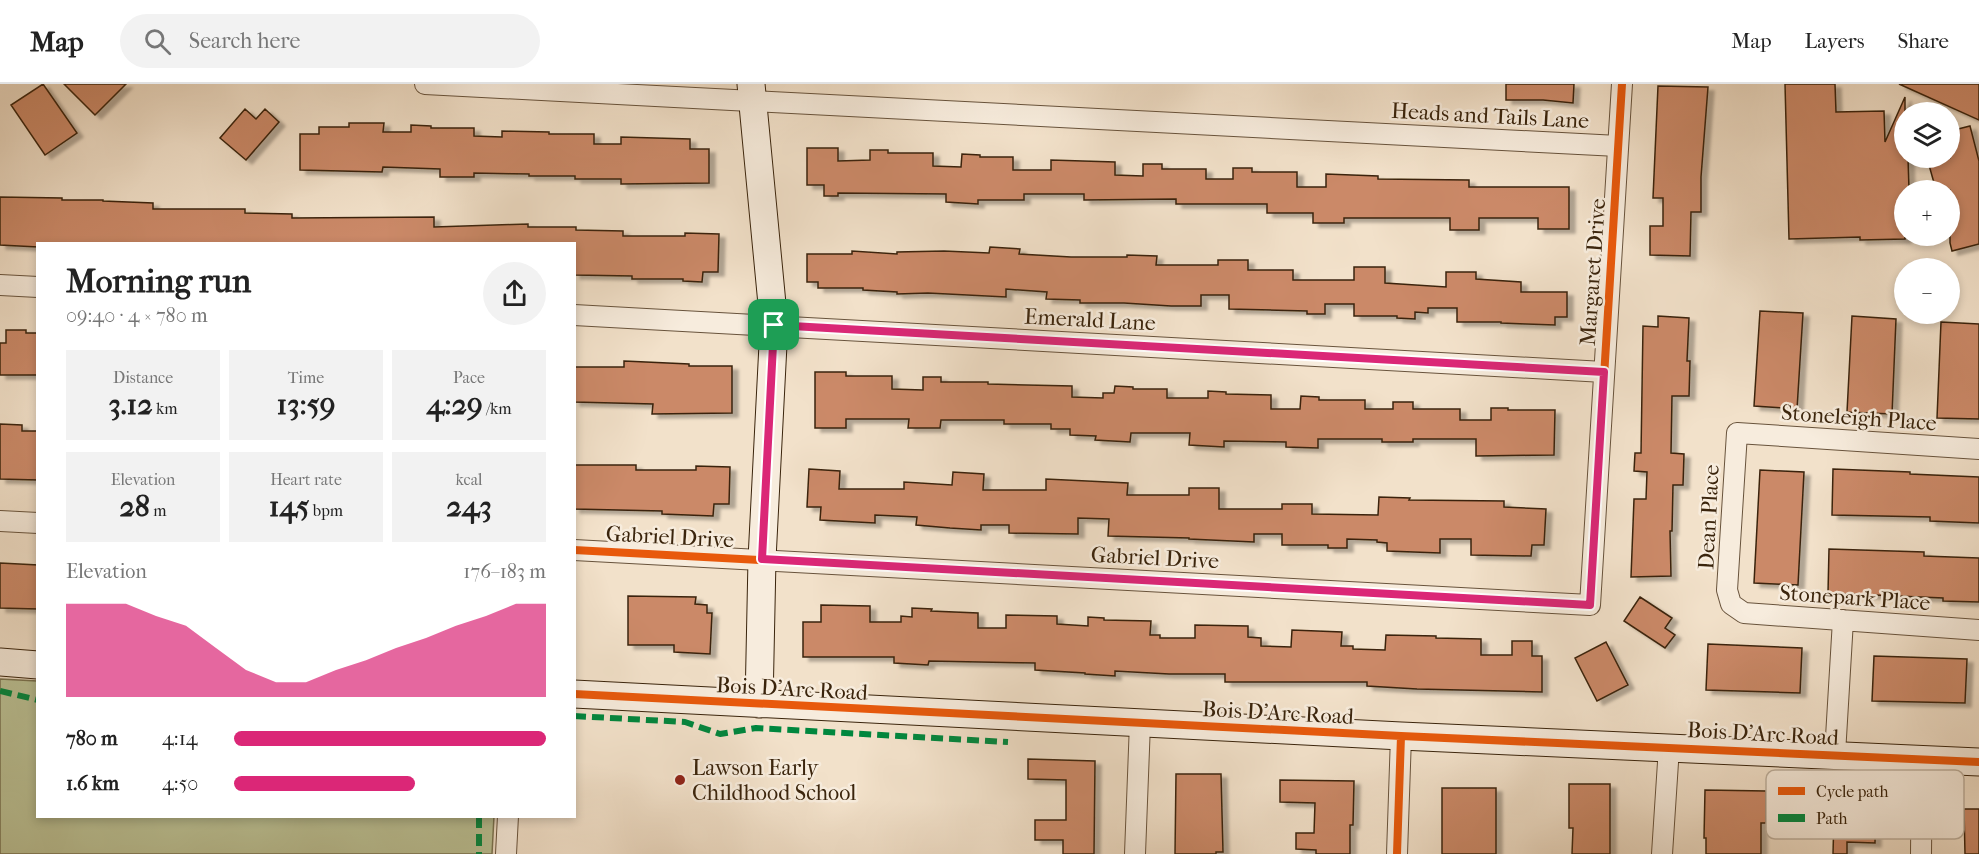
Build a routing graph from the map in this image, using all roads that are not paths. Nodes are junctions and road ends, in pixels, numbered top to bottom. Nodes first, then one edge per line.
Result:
1 (425, 84) edge
2 (1622, 84) edge
3 (752, 93) edge
4 (1618, 146) junction
5 (0, 285) edge
6 (36, 287) edge
7 (576, 315) edge
8 (774, 325) junction
9 (1604, 372) junction
10 (1737, 433) joint
11 (1979, 449) edge
12 (0, 521) edge
13 (36, 523) edge
14 (576, 550) edge
15 (762, 559) junction
16 (1731, 604) joint
17 (1590, 605) joint
18 (1843, 620) junction
19 (1979, 630) edge
20 (0, 662) edge
21 (36, 665) edge
22 (576, 694) edge
23 (759, 704) junction
24 (1140, 723) junction
25 (1401, 736) junction
26 (1669, 747) junction
27 (1835, 754) junction
28 (1922, 758) junction
29 (1979, 762) edge
30 (1922, 770) edge
31 (508, 818) edge
32 (1921, 839) edge
33 (506, 854) edge
34 (1135, 854) edge
35 (1397, 854) edge
36 (1662, 854) edge
37 (1921, 854) edge

1 - 3 street, Heads and Tails Lane
2 - 4 street, Margaret Drive
3 - 4 street, Heads and Tails Lane
3 - 8 street
4 - 9 street, Margaret Drive
5 - 6 street
7 - 8 street, Emerald Lane
8 - 9 street, Emerald Lane
8 - 15 street
9 - 17 street, Margaret Drive
10 - 11 street, Stoneleigh Place
10 - 16 street, Dean Place
12 - 13 street
14 - 15 street, Gabriel Drive
15 - 17 street, Gabriel Drive
15 - 23 street
16 - 18 street, Stonepark Place
18 - 19 street, Stonepark Place
18 - 27 street
20 - 21 street
22 - 23 street, Bois D'Arc Road
23 - 24 street, Bois D'Arc Road
24 - 25 street, Bois D'Arc Road
24 - 34 street
25 - 26 street, Bois D'Arc Road
25 - 35 street
26 - 27 street, Bois D'Arc Road
26 - 36 street
27 - 28 street, Bois D'Arc Road
28 - 29 street, Bois D'Arc Road
28 - 30 street
31 - 33 street
32 - 37 street

